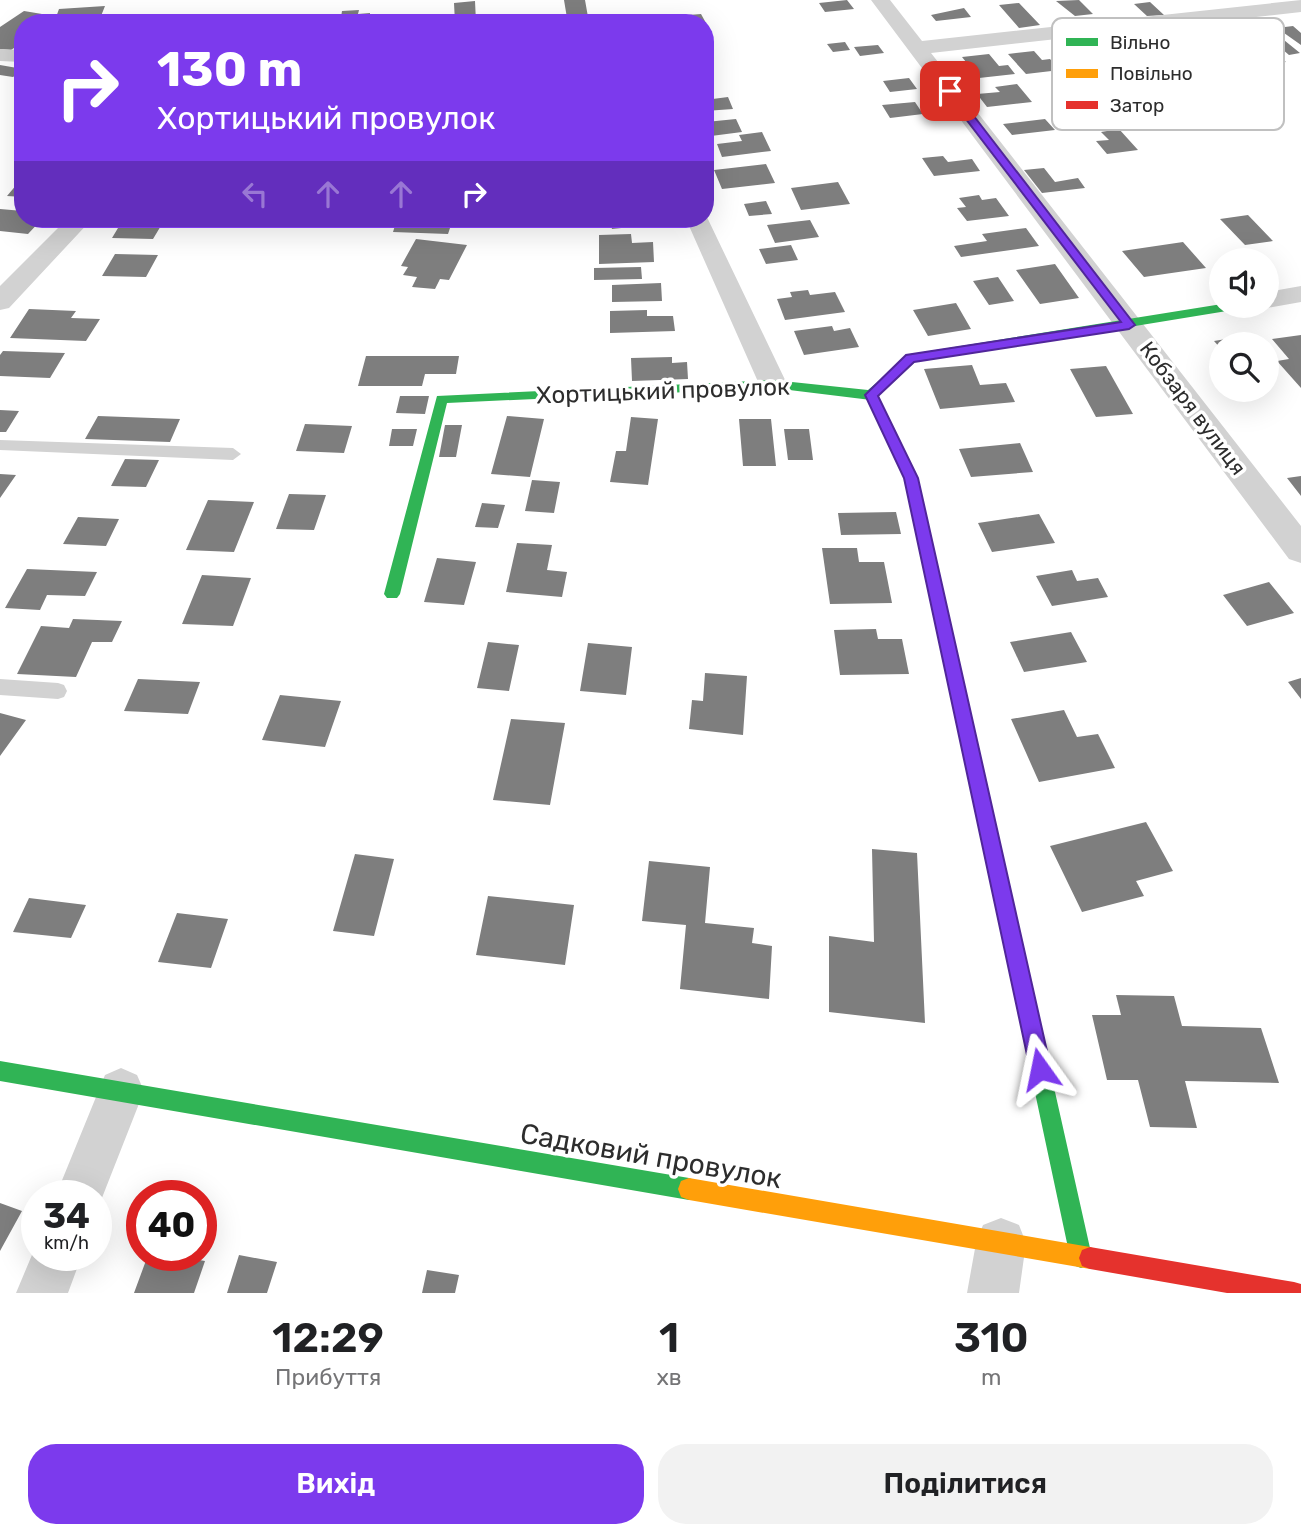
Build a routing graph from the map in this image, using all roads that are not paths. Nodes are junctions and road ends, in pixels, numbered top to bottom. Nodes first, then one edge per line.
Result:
1 (880, 0) edge
2 (1301, 6) edge
3 (1191, 18) edge
4 (1052, 33) edge
5 (917, 48) junction
6 (71, 228) edge
7 (702, 228) edge
8 (1301, 294) edge
9 (1279, 298) edge
10 (0, 302) edge
11 (1209, 310) edge
12 (1129, 325) junction
13 (773, 384) junction
14 (871, 395) junction
15 (0, 444) edge
16 (233, 454) dead end
17 (1301, 550) edge
18 (392, 594) dead end
19 (0, 687) edge
20 (58, 691) dead end
21 (0, 1070) edge
22 (121, 1091) junction
23 (86, 1180) edge
24 (1001, 1242) junction
25 (1082, 1256) junction
26 (51, 1271) edge
27 (42, 1293) edge
28 (993, 1293) edge
29 (1294, 1293) edge

1 - 5 street, Кобзаря вулиця
2 - 3 street
4 - 5 street
5 - 12 street, Кобзаря вулиця
6 - 10 street
7 - 13 street
8 - 9 street
11 - 12 street
12 - 14 street
12 - 17 street, Кобзаря вулиця
13 - 14 street, Хортицький провулок
13 - 18 street, Хортицький провулок
14 - 25 street
15 - 16 lane
19 - 20 lane
21 - 22 street, Садковий провулок
22 - 23 street
22 - 24 street, Садковий провулок
24 - 25 street, Садковий провулок
24 - 28 street
25 - 29 street, Садковий провулок
26 - 27 street

